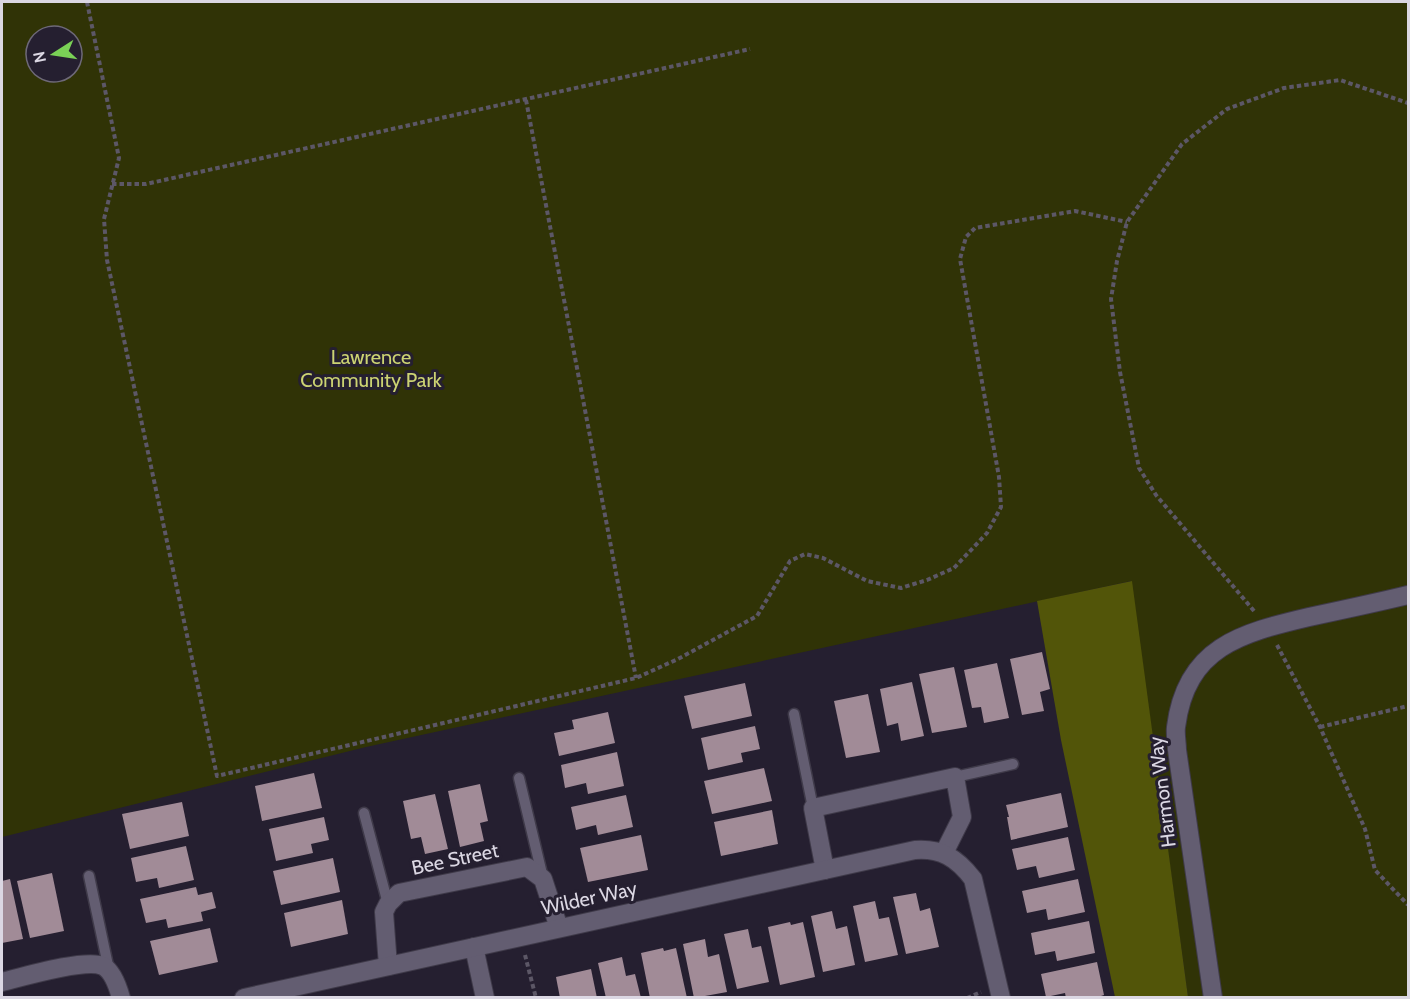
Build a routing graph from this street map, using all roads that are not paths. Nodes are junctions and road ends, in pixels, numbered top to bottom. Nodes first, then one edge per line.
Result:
1 (1408, 596) edge
2 (794, 714) dead end
3 (1013, 764) dead end
4 (956, 777) junction
5 (519, 778) dead end
6 (813, 808) junction
7 (364, 813) dead end
8 (944, 853) junction
9 (825, 870) junction
10 (90, 876) dead end
11 (543, 879) junction
12 (388, 904) junction
13 (559, 928) junction
14 (474, 947) junction
15 (388, 966) junction
16 (109, 970) junction
17 (2, 982) edge
18 (120, 998) edge
19 (244, 998) edge
20 (485, 998) edge
21 (1000, 998) edge
22 (1213, 998) edge

1 - 22 street, Harmon Way
2 - 6 lane
3 - 4 lane
4 - 6 street
4 - 8 street
5 - 11 lane
6 - 9 street
7 - 12 lane
8 - 9 street, Wilder Way
8 - 21 street
9 - 13 street, Wilder Way
10 - 16 lane
11 - 12 street, Bee Street
11 - 13 street
12 - 15 street
13 - 14 street, Wilder Way
14 - 15 street, Wilder Way
14 - 20 street
15 - 19 street, Wilder Way
16 - 17 street
16 - 18 street

